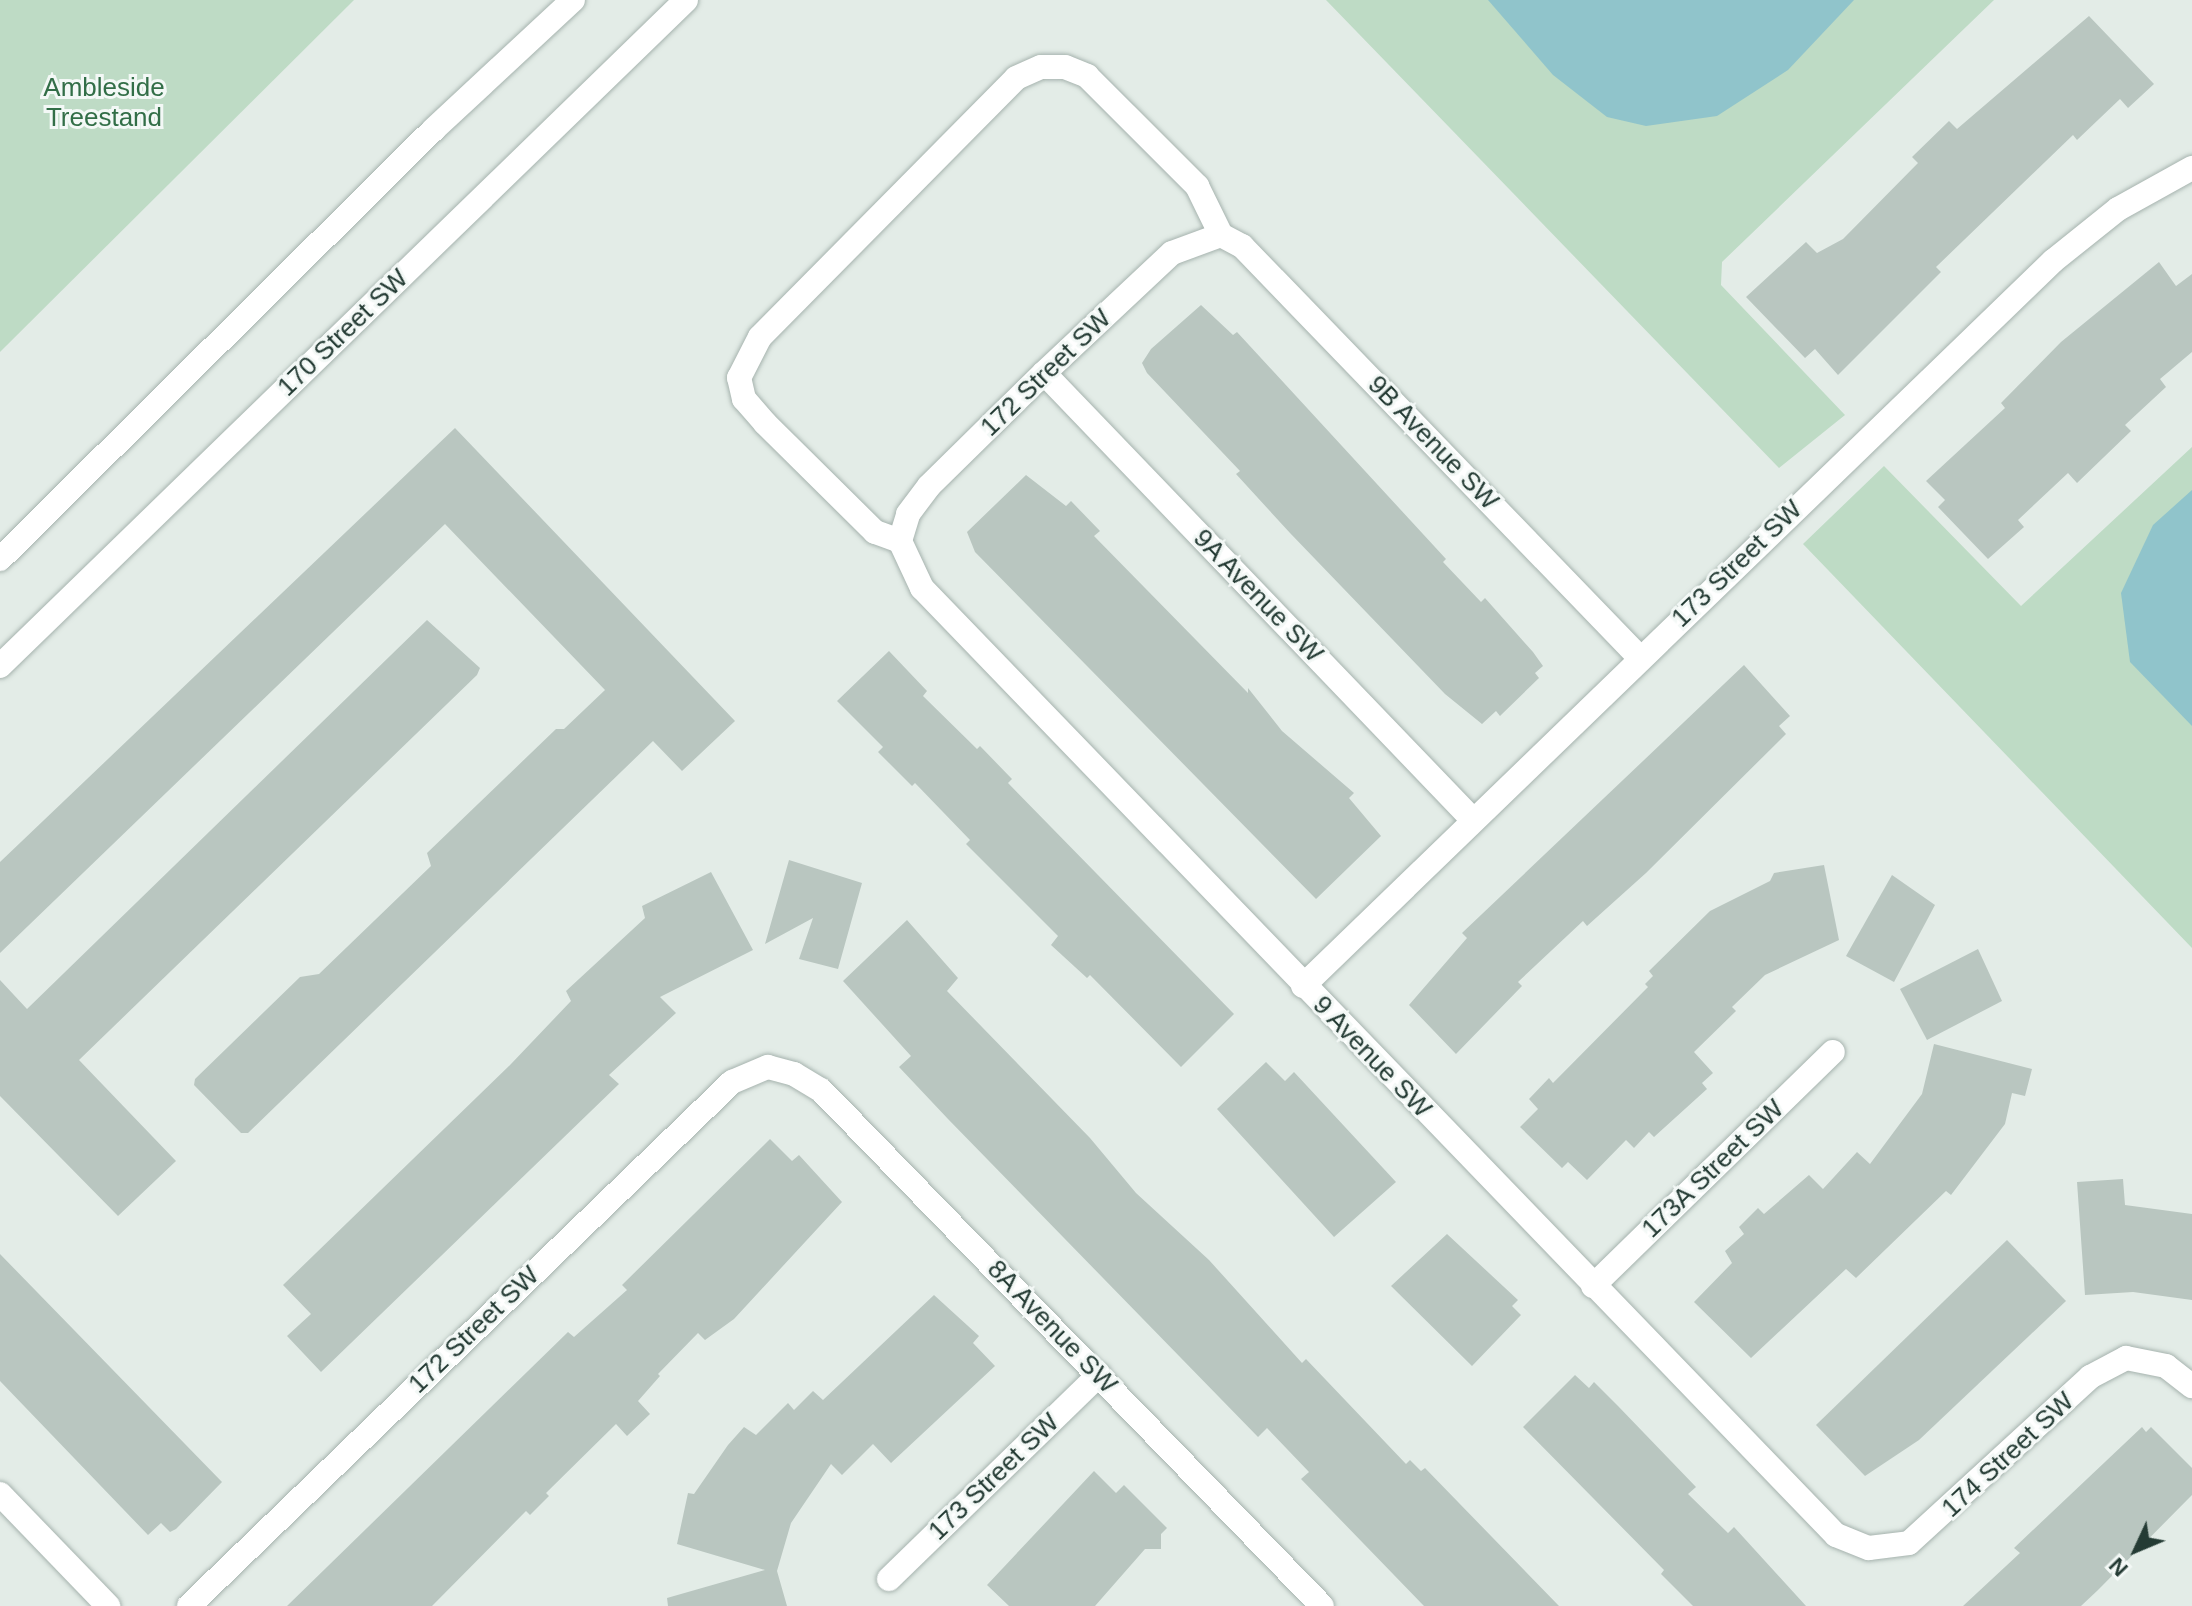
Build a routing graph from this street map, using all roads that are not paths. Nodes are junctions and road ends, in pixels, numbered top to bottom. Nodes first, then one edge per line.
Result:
1 (573, 0) edge
2 (686, 0) edge
3 (2192, 168) edge
4 (1221, 235) junction
5 (1044, 373) junction
6 (900, 541) junction
7 (0, 559) edge
8 (1640, 658) junction
9 (0, 666) edge
10 (1472, 819) junction
11 (1303, 986) junction
12 (1833, 1052) dead end
13 (768, 1067) joint
14 (1593, 1286) junction
15 (1099, 1375) junction
16 (2192, 1386) edge
17 (0, 1494) edge
18 (1869, 1548) joint
19 (889, 1579) dead end
20 (108, 1606) edge
21 (189, 1606) edge
22 (1322, 1606) edge

1 - 7 street
2 - 9 street, 170 Street SW
3 - 8 street, 173 Street SW
4 - 5 street, 172 Street SW
4 - 6 street
4 - 8 street, 9B Avenue SW
5 - 6 street, 172 Street SW
5 - 10 street, 9A Avenue SW
6 - 11 street, 9 Avenue SW
8 - 10 street, 173 Street SW
10 - 11 street, 173 Street SW
11 - 14 street, 9 Avenue SW
12 - 14 street, 173A Street SW
13 - 15 street, 8A Avenue SW
13 - 21 street, 172 Street SW
14 - 18 street, 9 Avenue SW
15 - 19 street, 173 Street SW
15 - 22 street, 8A Avenue SW
16 - 18 street, 174 Street SW
17 - 20 street

